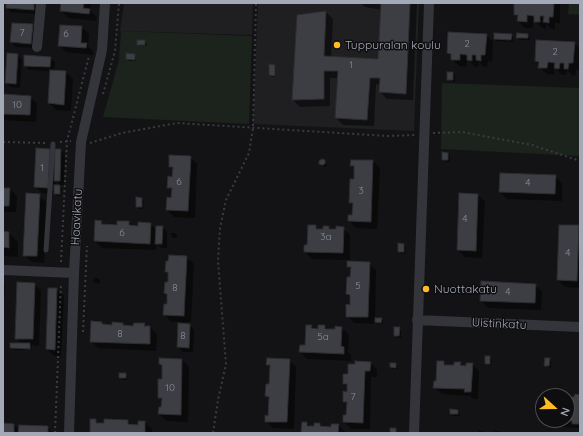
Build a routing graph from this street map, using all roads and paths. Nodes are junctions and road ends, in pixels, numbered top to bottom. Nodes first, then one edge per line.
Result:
1 (41, 3) edge
2 (105, 3) edge
3 (119, 3) edge
4 (256, 3) edge
5 (429, 3) edge
6 (37, 47) dead end
7 (103, 97) dead end
8 (253, 128) junction
9 (425, 134) junction
10 (93, 135) dead end
11 (3, 142) edge
12 (86, 142) junction
13 (53, 144) junction
14 (580, 161) edge
15 (87, 242) dead end
16 (46, 250) dead end
17 (3, 270) edge
18 (74, 273) junction
19 (417, 320) junction
20 (580, 327) edge
21 (83, 334) dead end
22 (69, 433) edge
23 (213, 433) edge
24 (414, 433) edge

1 - 6 street
2 - 12 street, Haavikatu
3 - 7 path
4 - 8 path
5 - 9 street
8 - 9 path
8 - 12 path
8 - 23 path
9 - 14 path
9 - 19 street
10 - 12 path
11 - 13 path
12 - 13 path
12 - 18 street, Haavikatu
13 - 16 lane
15 - 21 path
17 - 18 street
18 - 22 street, Haavikatu
19 - 20 street, Uistinkatu
19 - 24 street

